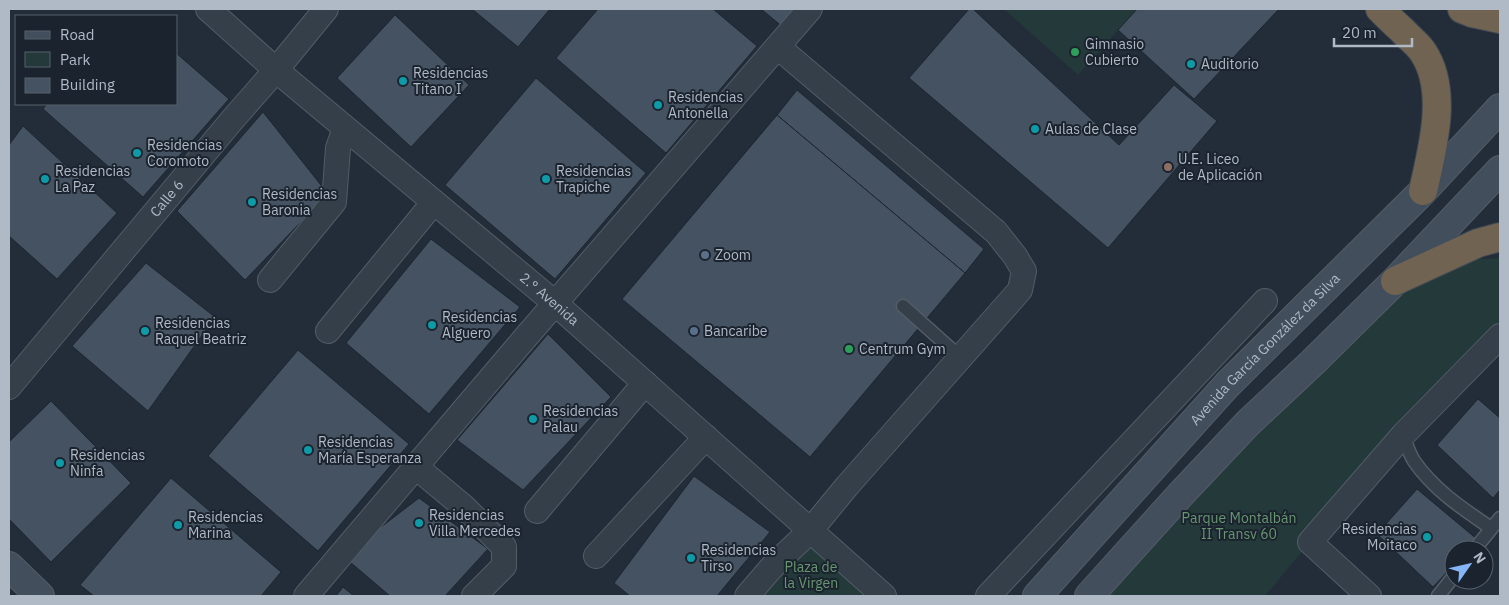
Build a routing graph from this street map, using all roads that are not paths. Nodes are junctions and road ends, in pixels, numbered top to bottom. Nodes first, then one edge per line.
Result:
1 (208, 9) edge
2 (326, 9) edge
3 (810, 9) edge
4 (1380, 9) edge
5 (1462, 9) edge
6 (1500, 18) edge
7 (778, 47) junction
8 (276, 70) junction
9 (1500, 108) edge
10 (345, 128) junction
11 (1500, 170) edge
12 (1423, 191) junction
13 (434, 202) junction
14 (1500, 237) edge
15 (270, 280) dead end
16 (1395, 281) junction
17 (1264, 301) dead end
18 (556, 304) junction
19 (903, 306) dead end
20 (328, 331) dead end
21 (1500, 336) edge
22 (960, 358) junction
23 (645, 383) junction
24 (9, 387) edge
25 (1403, 435) junction
26 (706, 437) junction
27 (416, 467) junction
28 (537, 511) dead end
29 (1500, 518) edge
30 (1491, 528) junction
31 (810, 530) junction
32 (1482, 540) edge
33 (596, 556) dead end
34 (9, 566) edge
35 (40, 596) edge
36 (306, 596) edge
37 (474, 596) edge
38 (747, 596) edge
39 (884, 596) edge
40 (988, 596) edge
41 (1037, 596) edge
42 (1089, 596) edge
43 (1369, 596) edge

1 - 8 street, 2.° Avenida
2 - 8 street, Calle 6
3 - 7 street
4 - 12 highway
5 - 6 highway
7 - 18 street
7 - 22 street
8 - 10 street, 2.° Avenida
8 - 24 street, Calle 6
9 - 12 main road, Avenida García González da Silva
10 - 13 street, 2.° Avenida
10 - 15 street
11 - 16 main road
12 - 41 main road, Avenida García González da Silva
13 - 18 street, 2.° Avenida
13 - 20 street
14 - 16 highway
16 - 42 main road
17 - 40 street
18 - 23 street, 2.° Avenida
18 - 27 street
19 - 22 lane
21 - 25 street
22 - 31 street
23 - 26 street, 2.° Avenida
23 - 28 street
25 - 30 lane
25 - 43 street
26 - 31 street, 2.° Avenida
26 - 33 street
27 - 36 street
27 - 37 street
29 - 30 lane
30 - 32 lane
31 - 38 street
31 - 39 street, 2.° Avenida
34 - 35 main road

